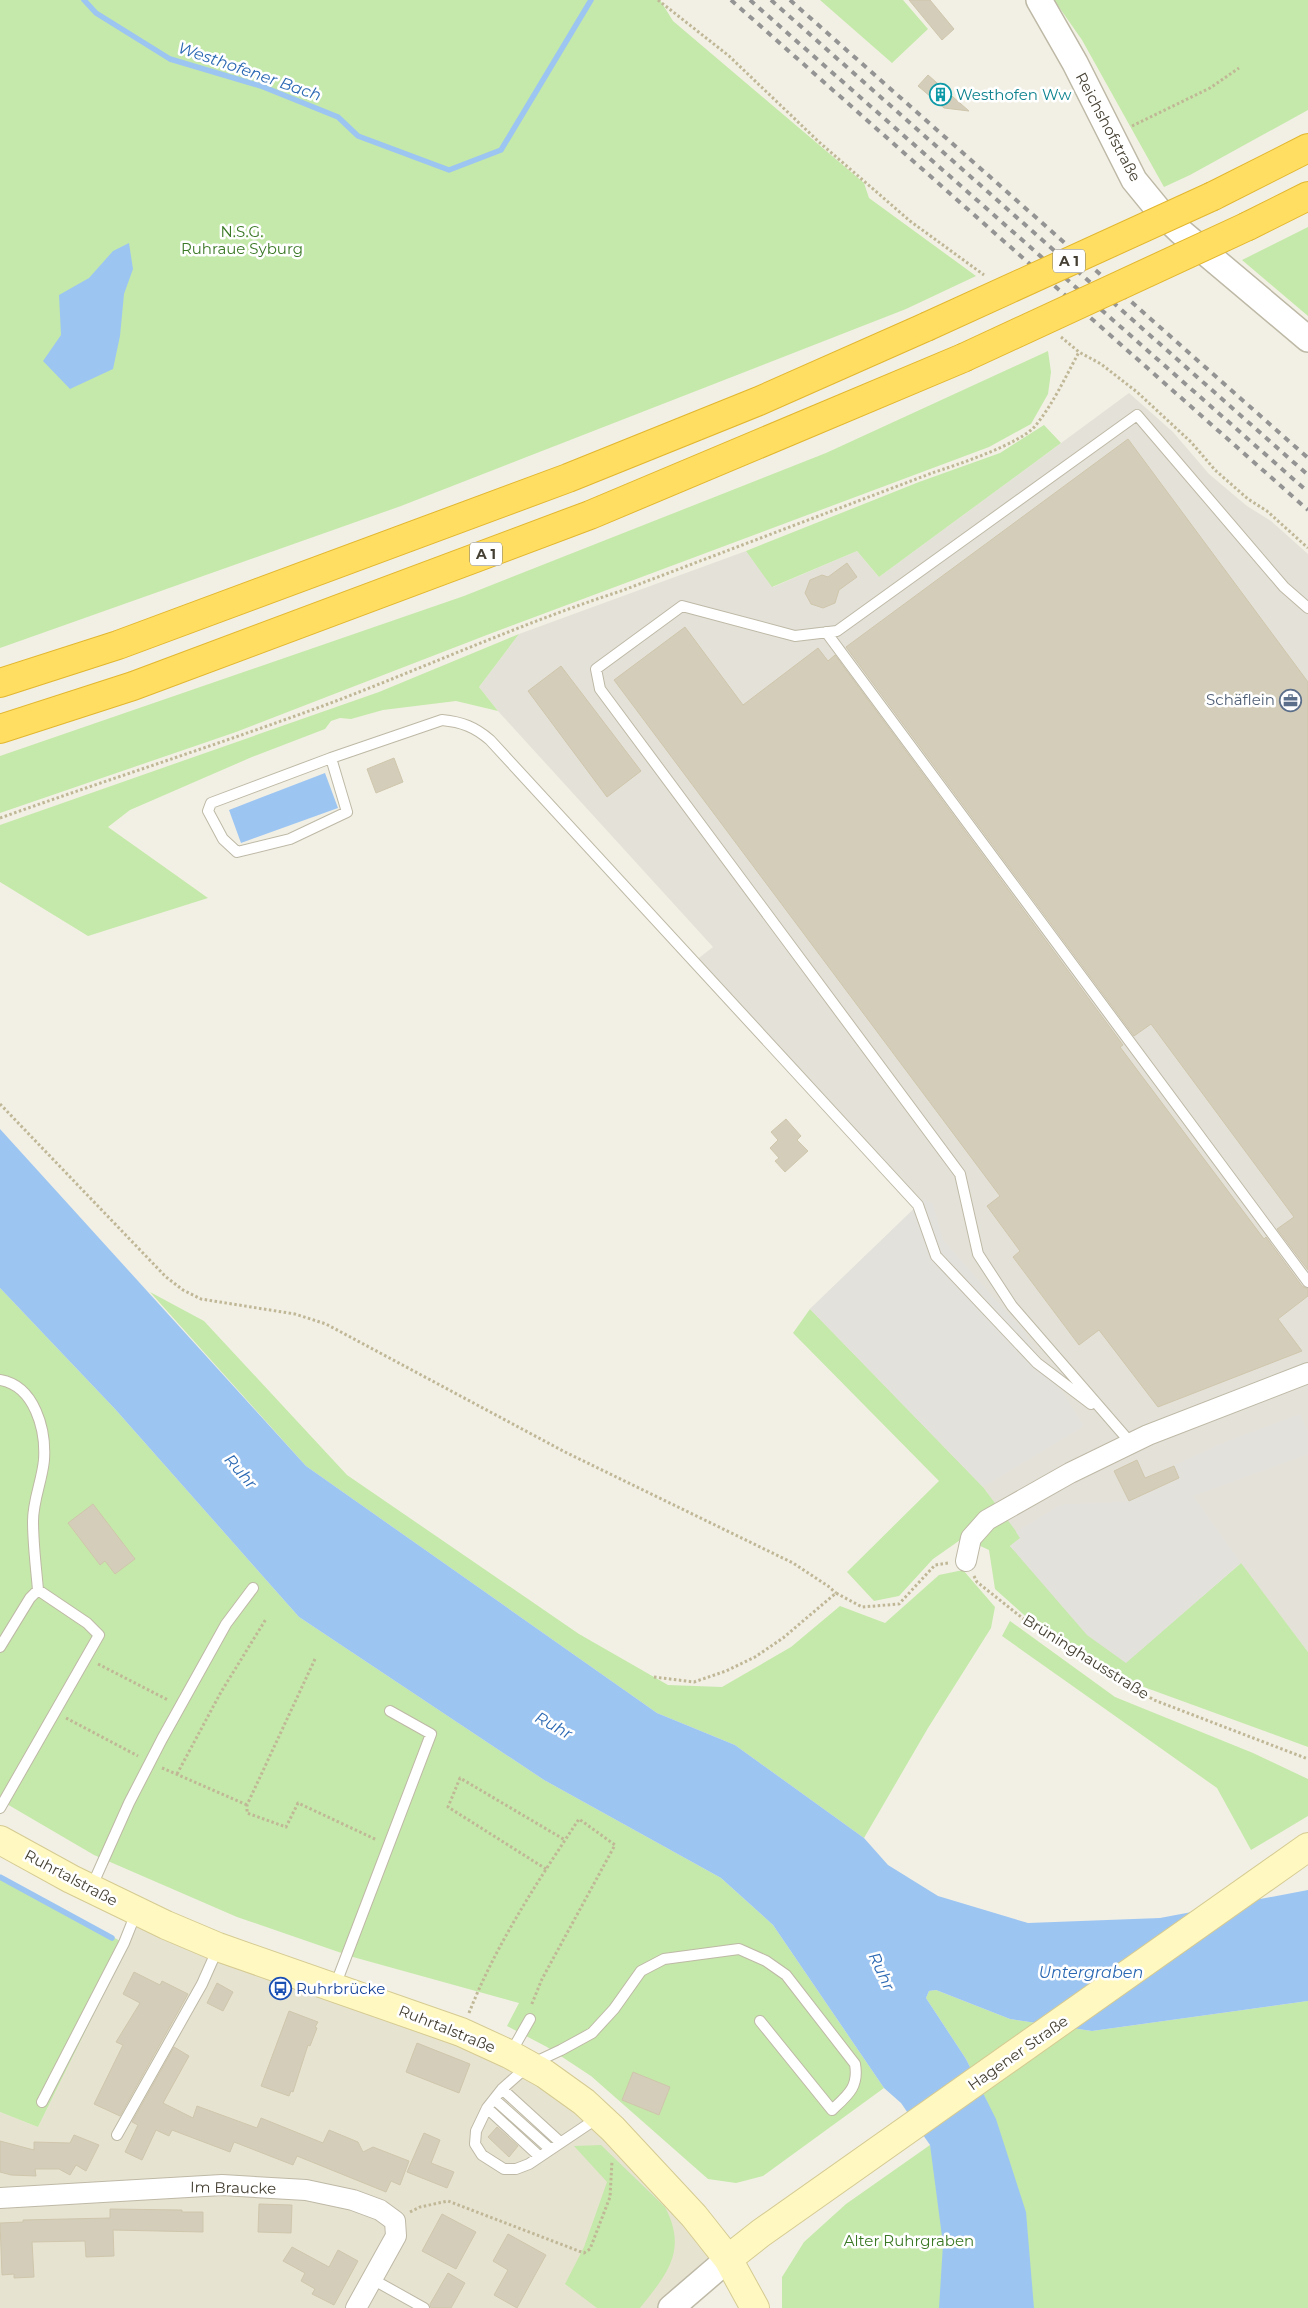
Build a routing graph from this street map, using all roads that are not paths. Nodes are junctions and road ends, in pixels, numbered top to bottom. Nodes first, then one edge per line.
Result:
1 (1038, 0) edge
2 (1308, 148) edge
3 (1308, 196) edge
4 (1308, 339) edge
5 (1308, 608) edge
6 (826, 632) junction
7 (0, 683) edge
8 (0, 728) edge
9 (331, 758) junction
10 (1308, 1282) edge
11 (1308, 1373) edge
12 (0, 1380) edge
13 (1107, 1416) junction
14 (1130, 1442) junction
15 (966, 1561) road end
16 (253, 1588) dead end
17 (38, 1590) junction
18 (0, 1647) edge
19 (390, 1711) dead end
20 (0, 1808) edge
21 (0, 1840) edge
22 (1308, 1847) edge
23 (90, 1889) junction
24 (137, 1912) junction
25 (218, 1947) junction
26 (335, 1987) junction
27 (530, 2019) road end
28 (760, 2021) dead end
29 (519, 2060) junction
30 (502, 2089) junction
31 (42, 2102) dead end
32 (490, 2103) junction
33 (607, 2123) junction
34 (117, 2135) dead end
35 (560, 2142) junction
36 (550, 2149) junction
37 (540, 2156) junction
38 (0, 2198) edge
39 (728, 2259) junction
40 (372, 2279) junction
41 (356, 2308) edge
42 (424, 2308) edge
43 (671, 2308) edge
44 (755, 2308) edge

1 - 4 street, Reichshofstraße
2 - 7 highway, A 1, bridge
3 - 8 highway, A 1, bridge
5 - 6 lane
6 - 10 lane
6 - 13 lane
9 - 9 lane
9 - 13 lane
11 - 14 street
12 - 17 lane
13 - 14 lane
14 - 15 street
16 - 23 lane
17 - 18 lane
17 - 20 lane
19 - 26 lane
21 - 23 main road, Ruhrtalstraße
22 - 39 main road, Hagener Straße
23 - 24 main road, Ruhrtalstraße
24 - 25 main road, Ruhrtalstraße
24 - 31 lane
25 - 26 main road, Ruhrtalstraße
25 - 34 lane
26 - 29 main road, Ruhrtalstraße
27 - 29 lane
28 - 29 lane
29 - 30 lane
29 - 33 main road, Ruhrtalstraße
30 - 32 lane
30 - 35 lane
32 - 36 lane
32 - 37 lane
32 - 37 lane
33 - 35 lane
33 - 39 main road, Ruhrtalstraße
35 - 36 lane
36 - 37 lane
38 - 40 street, Im Braucke
39 - 43 street
39 - 44 main road, Ruhrtalstraße
40 - 41 street
40 - 42 lane

